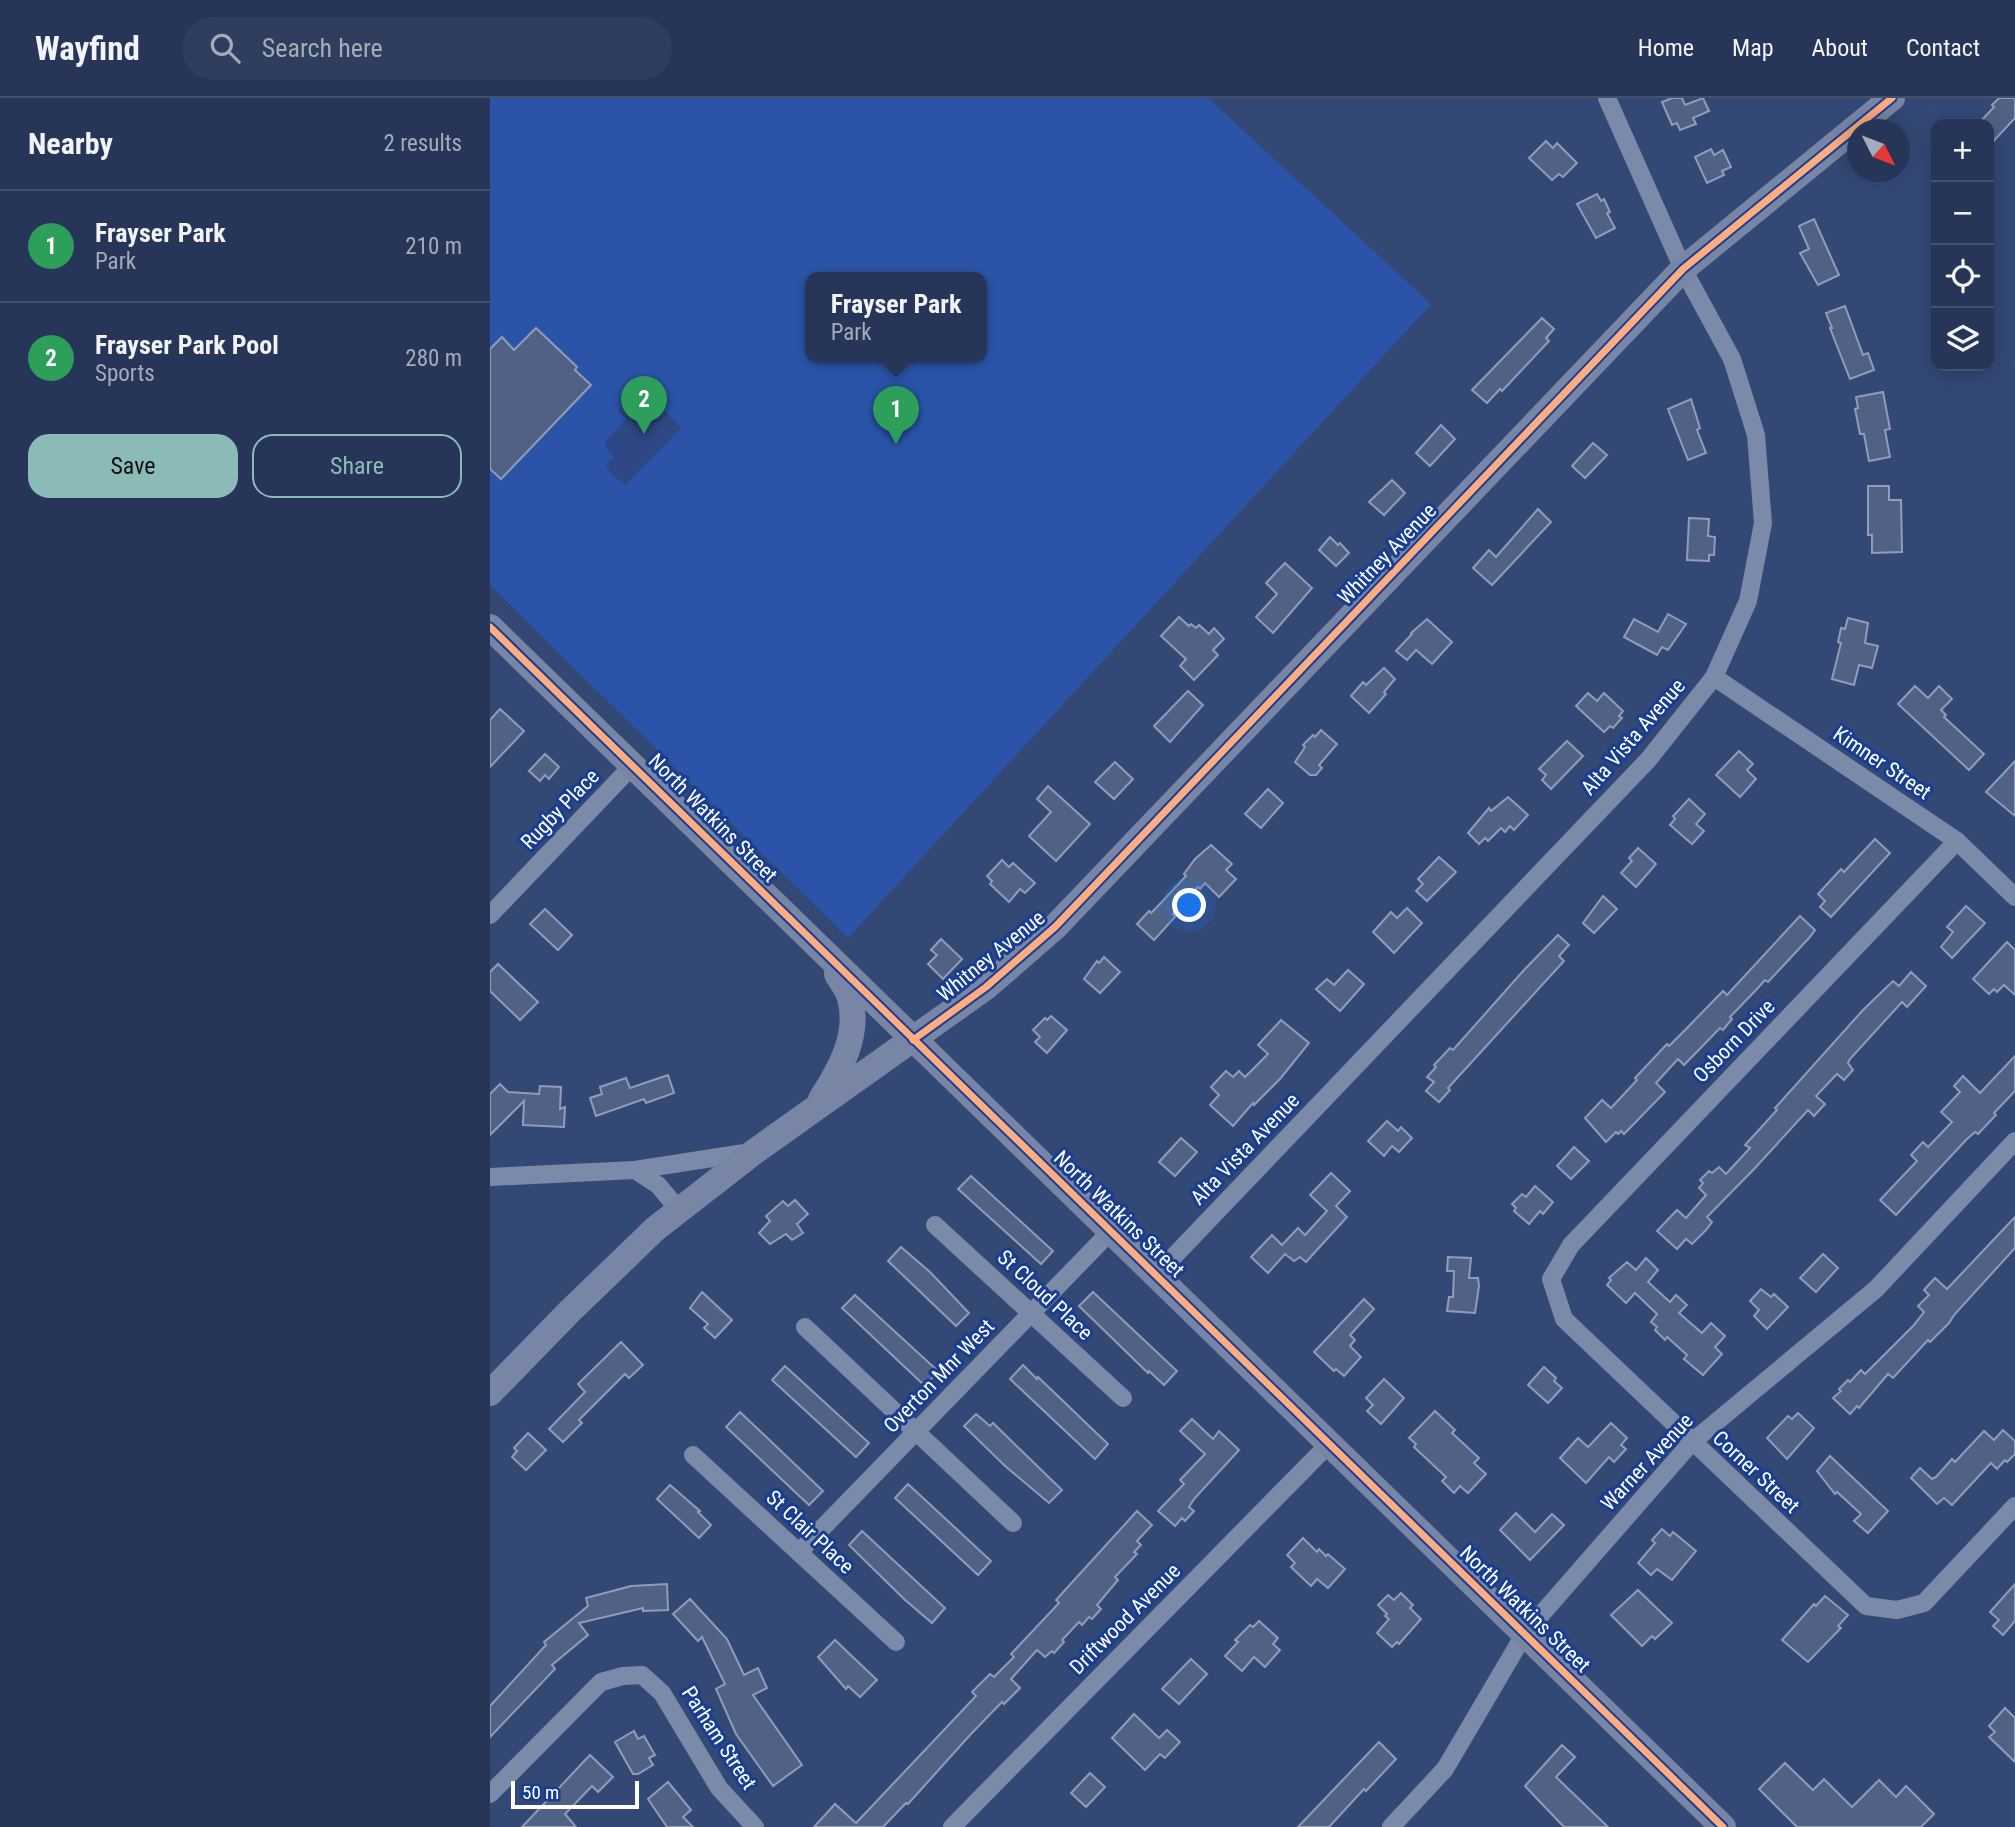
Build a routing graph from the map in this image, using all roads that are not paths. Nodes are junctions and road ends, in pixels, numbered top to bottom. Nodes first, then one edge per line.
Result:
1 (1607, 98) edge
2 (1892, 98) edge
3 (1683, 269) junction
4 (490, 626) edge
5 (1714, 677) junction
6 (634, 764) junction
7 (1957, 841) junction
8 (2015, 897) edge
9 (490, 915) edge
10 (829, 957) junction
11 (913, 1040) junction
12 (814, 1110) junction
13 (2015, 1141) edge
14 (754, 1152) junction
15 (635, 1170) junction
16 (490, 1177) edge
17 (680, 1210) junction
18 (935, 1225) dead end
19 (1111, 1231) junction
20 (1157, 1275) junction
21 (1551, 1279) joint
22 (1031, 1314) junction
23 (805, 1327) dead end
24 (490, 1394) edge
25 (1123, 1398) dead end
26 (916, 1432) junction
27 (1330, 1443) junction
28 (1691, 1443) junction
29 (694, 1455) dead end
30 (2015, 1506) edge
31 (1013, 1522) dead end
32 (799, 1552) junction
33 (1525, 1633) junction
34 (896, 1642) dead end
35 (490, 1794) edge
36 (755, 1827) edge
37 (952, 1827) edge
38 (1391, 1827) edge
39 (1723, 1827) edge

1 - 3 street, Alta Vista Avenue
2 - 3 main road, Whitney Avenue
3 - 5 street, Alta Vista Avenue
3 - 11 main road, Whitney Avenue
4 - 6 main road, North Watkins Street
5 - 7 street, Kimner Street
5 - 20 street, Alta Vista Avenue
6 - 9 street, Rugby Place
6 - 10 main road, North Watkins Street
7 - 8 street, Kimner Street
7 - 21 street, Osborn Drive
10 - 11 main road, North Watkins Street
10 - 12 main road
11 - 12 main road, Whitney Avenue
11 - 19 main road, North Watkins Street
12 - 14 main road, Whitney Avenue
13 - 28 street, Warner Avenue
14 - 15 street
14 - 17 main road, Whitney Avenue
15 - 16 street
15 - 17 street
17 - 24 main road, Whitney Avenue
18 - 22 street, St Cloud Place
19 - 20 main road, North Watkins Street
19 - 22 street, Overton Mnr West
20 - 27 main road, North Watkins Street
21 - 28 street, Corner Street
22 - 25 street, St Cloud Place
22 - 26 street, Overton Mnr West
23 - 26 street
26 - 31 street
26 - 32 street, Overton Mnr West
27 - 33 main road, North Watkins Street
27 - 37 street, Driftwood Avenue
28 - 30 street, Corner Street
28 - 33 street, Warner Avenue
29 - 32 street, St Clair Place
32 - 34 street, St Clair Place
33 - 38 street, Warner Avenue
33 - 39 main road, North Watkins Street
35 - 36 street, Parham Street

